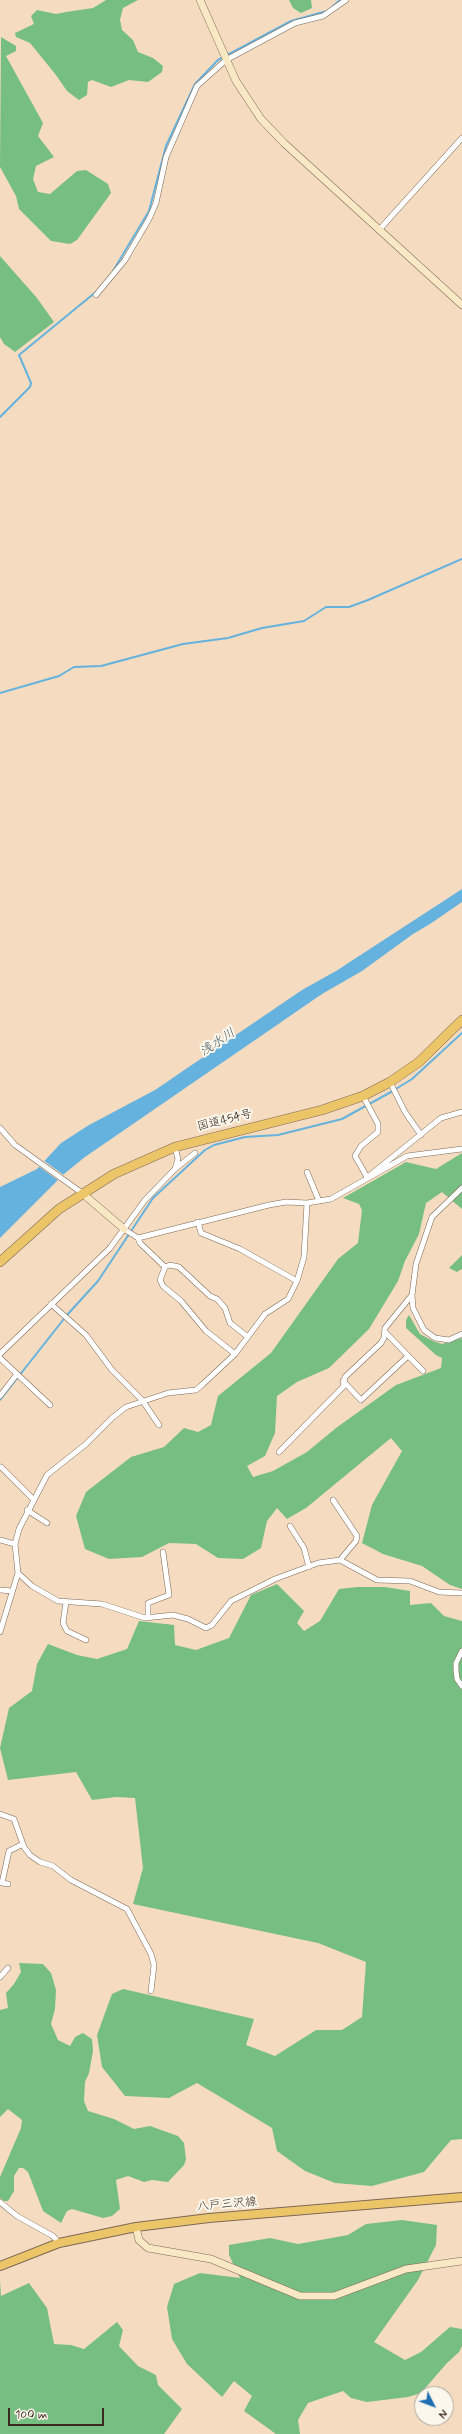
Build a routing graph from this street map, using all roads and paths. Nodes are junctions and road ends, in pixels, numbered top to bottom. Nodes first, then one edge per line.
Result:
1 (200, 0) edge
2 (346, 0) edge
3 (226, 60) junction
4 (462, 138) edge
5 (379, 230) junction
6 (96, 295) dead end
7 (462, 305) edge
8 (462, 1020) edge
9 (390, 1082) junction
10 (363, 1096) junction
11 (462, 1112) edge
12 (0, 1128) edge
13 (421, 1135) junction
14 (175, 1147) junction
15 (462, 1149) edge
16 (195, 1153) dead end
17 (176, 1169) junction
18 (307, 1172) dead end
19 (366, 1179) junction
20 (462, 1188) edge
21 (82, 1193) junction
22 (318, 1201) junction
23 (307, 1203) junction
24 (198, 1222) junction
25 (124, 1230) junction
26 (138, 1238) junction
27 (0, 1262) edge
28 (165, 1267) junction
29 (297, 1281) junction
30 (412, 1295) junction
31 (51, 1304) junction
32 (385, 1332) junction
33 (462, 1334) edge
34 (248, 1337) junction
35 (0, 1354) edge
36 (235, 1354) junction
37 (408, 1356) junction
38 (0, 1358) edge
39 (423, 1371) dead end
40 (17, 1374) junction
41 (343, 1381) junction
42 (0, 1396) edge
43 (142, 1400) junction
44 (50, 1406) dead end
45 (159, 1425) dead end
46 (279, 1452) dead end
47 (1, 1467) edge
48 (33, 1499) junction
49 (333, 1500) dead end
50 (27, 1510) junction
51 (46, 1523) dead end
52 (290, 1526) dead end
53 (0, 1540) edge
54 (15, 1544) junction
55 (163, 1552) dead end
56 (340, 1560) junction
57 (309, 1566) junction
58 (18, 1573) junction
59 (0, 1590) edge
60 (12, 1591) junction
61 (462, 1593) edge
62 (66, 1602) junction
63 (148, 1618) junction
64 (0, 1632) edge
65 (86, 1640) dead end
66 (462, 1651) edge
67 (462, 1686) edge
68 (0, 1814) edge
69 (23, 1844) junction
70 (8, 1884) dead end
71 (8, 1968) dead end
72 (0, 1977) edge
73 (151, 1991) dead end
74 (462, 2198) edge
75 (0, 2202) edge
76 (136, 2227) junction
77 (59, 2243) junction
78 (462, 2261) edge
79 (0, 2266) edge

1 - 3 street
2 - 3 street
3 - 5 street
3 - 6 street
4 - 5 street
5 - 7 street
8 - 9 highway, 国道454号
9 - 10 highway, 国道454号
9 - 13 street
10 - 14 highway, 国道454号
10 - 19 street
11 - 13 street
12 - 21 street
13 - 19 street
14 - 17 street
14 - 21 highway, 国道454号
15 - 19 street
16 - 17 street
17 - 25 street
18 - 22 street
19 - 22 street
20 - 30 street
21 - 25 street
21 - 27 highway, 国道454号
22 - 23 street
23 - 24 street
23 - 29 street
24 - 26 street
24 - 29 street
25 - 26 street
25 - 31 street
26 - 28 street
28 - 34 street
28 - 36 street
29 - 34 street
30 - 32 street
30 - 33 street
31 - 35 street
31 - 43 street
32 - 37 street
32 - 41 street
34 - 36 street
36 - 43 street
37 - 39 street
37 - 41 street
38 - 40 street
40 - 42 street
40 - 44 street
41 - 46 street
43 - 45 street
43 - 48 street
47 - 48 street
48 - 50 street
49 - 56 street
50 - 51 street
50 - 54 street
52 - 57 street
53 - 54 street
54 - 58 street
55 - 63 street
56 - 57 street
56 - 61 street
57 - 63 street
58 - 60 street
58 - 62 street
59 - 60 street
60 - 64 street
62 - 63 street
62 - 65 street
66 - 67 street
68 - 69 street
69 - 70 street
69 - 73 street
71 - 72 street
74 - 76 main road, 八戸三沢線
75 - 77 street
76 - 77 main road, 八戸三沢線
76 - 78 street
77 - 79 main road, 八戸三沢線

